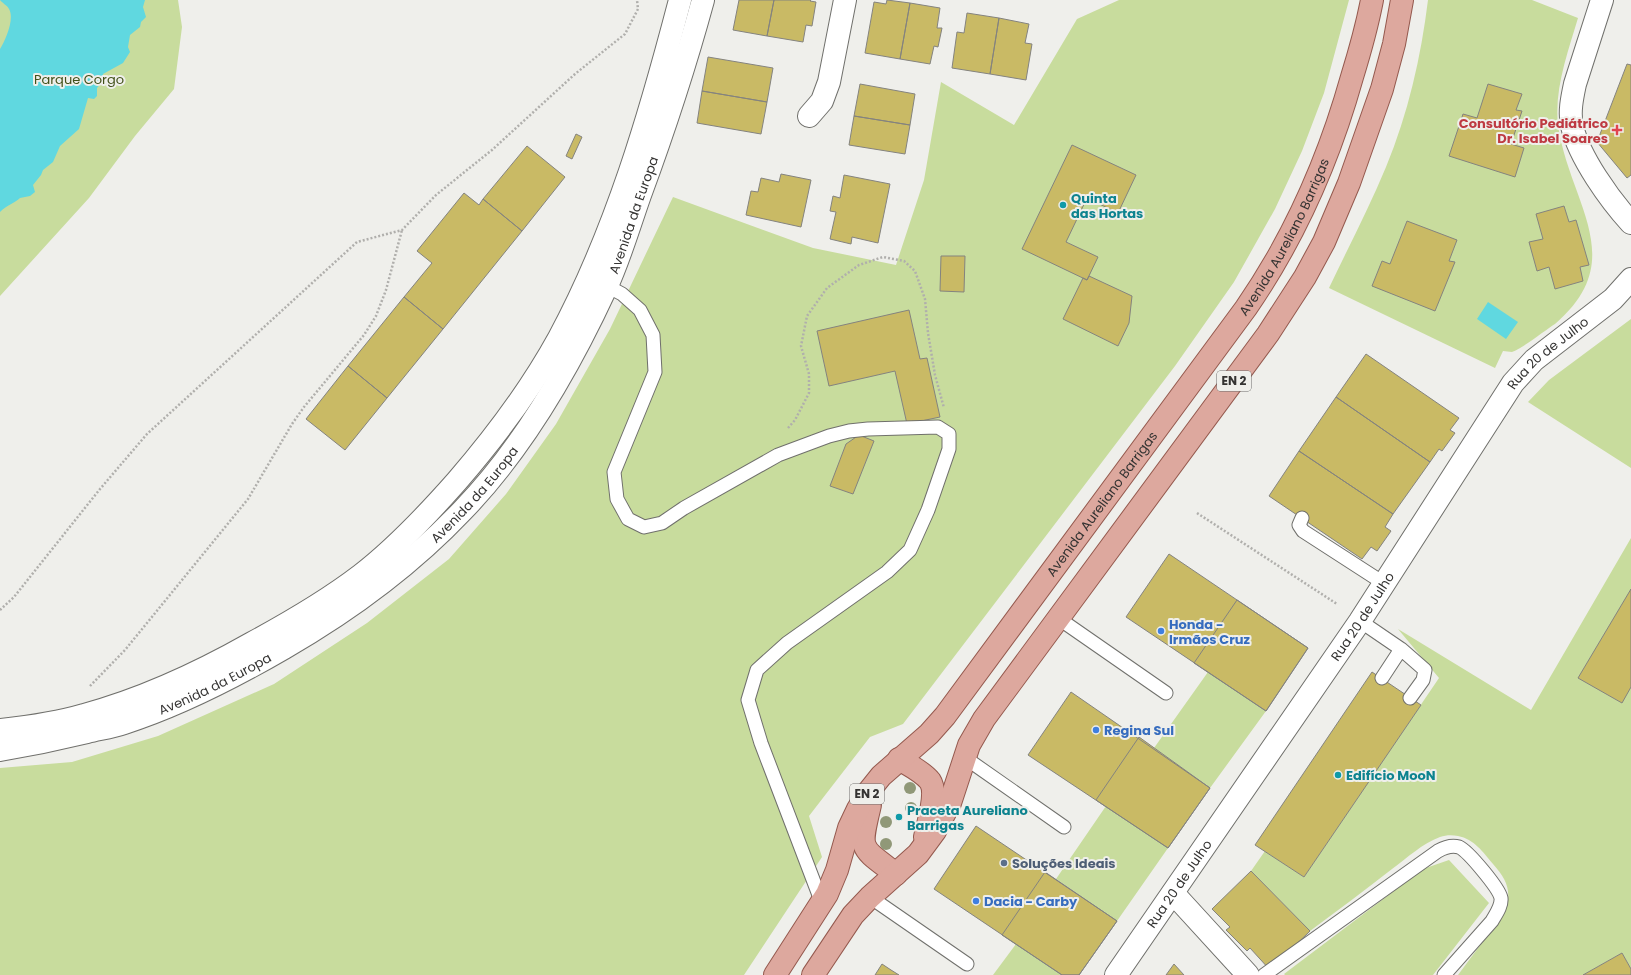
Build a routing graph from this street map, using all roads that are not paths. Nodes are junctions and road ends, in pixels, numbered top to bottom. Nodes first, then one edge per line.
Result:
1 (680, 0) edge
2 (703, 0) edge
3 (845, 0) edge
4 (1372, 0) edge
5 (1402, 0) edge
6 (1602, 0) edge
7 (809, 116) dead end
8 (1631, 223) edge
9 (1631, 279) edge
10 (607, 286) junction
11 (1302, 518) dead end
12 (1385, 584) junction
13 (1058, 618) junction
14 (1360, 621) junction
15 (1401, 649) junction
16 (1382, 678) dead end
17 (1166, 693) dead end
18 (1410, 698) dead end
19 (0, 730) edge
20 (0, 750) edge
21 (964, 757) junction
22 (899, 759) junction
23 (875, 783) junction
24 (1064, 827) dead end
25 (922, 849) junction
26 (896, 874) junction
27 (1172, 893) junction
28 (870, 897) junction
29 (822, 903) junction
30 (967, 964) dead end
31 (775, 975) edge
32 (813, 975) edge
33 (1116, 975) edge
34 (1248, 975) edge
35 (1264, 975) edge
36 (1444, 975) edge

1 - 19 main road, Avenida da Europa
2 - 10 main road, Avenida da Europa
3 - 7 main road
4 - 22 main road, Avenida Aureliano Barrigas / EN 2
5 - 13 main road, EN 2
6 - 8 main road
9 - 12 main road, Rua 20 de Julho
10 - 20 main road, Avenida da Europa
10 - 29 lane
11 - 12 lane
12 - 14 main road, Rua 20 de Julho
13 - 17 lane
13 - 21 main road, EN 2
14 - 15 lane
14 - 27 main road, Rua 20 de Julho
15 - 16 lane
15 - 18 lane
21 - 24 lane
21 - 25 main road, EN 2
22 - 23 main road, Avenida Aureliano Barrigas / EN 2
22 - 25 main road
23 - 26 main road
23 - 29 main road, Avenida Aureliano Barrigas / EN 2
25 - 26 main road, EN 2
26 - 28 main road, EN 2
27 - 33 main road, Rua 20 de Julho
27 - 34 main road
28 - 30 lane
28 - 32 main road, EN 2
29 - 31 main road, Avenida Aureliano Barrigas / EN 2
35 - 36 lane

